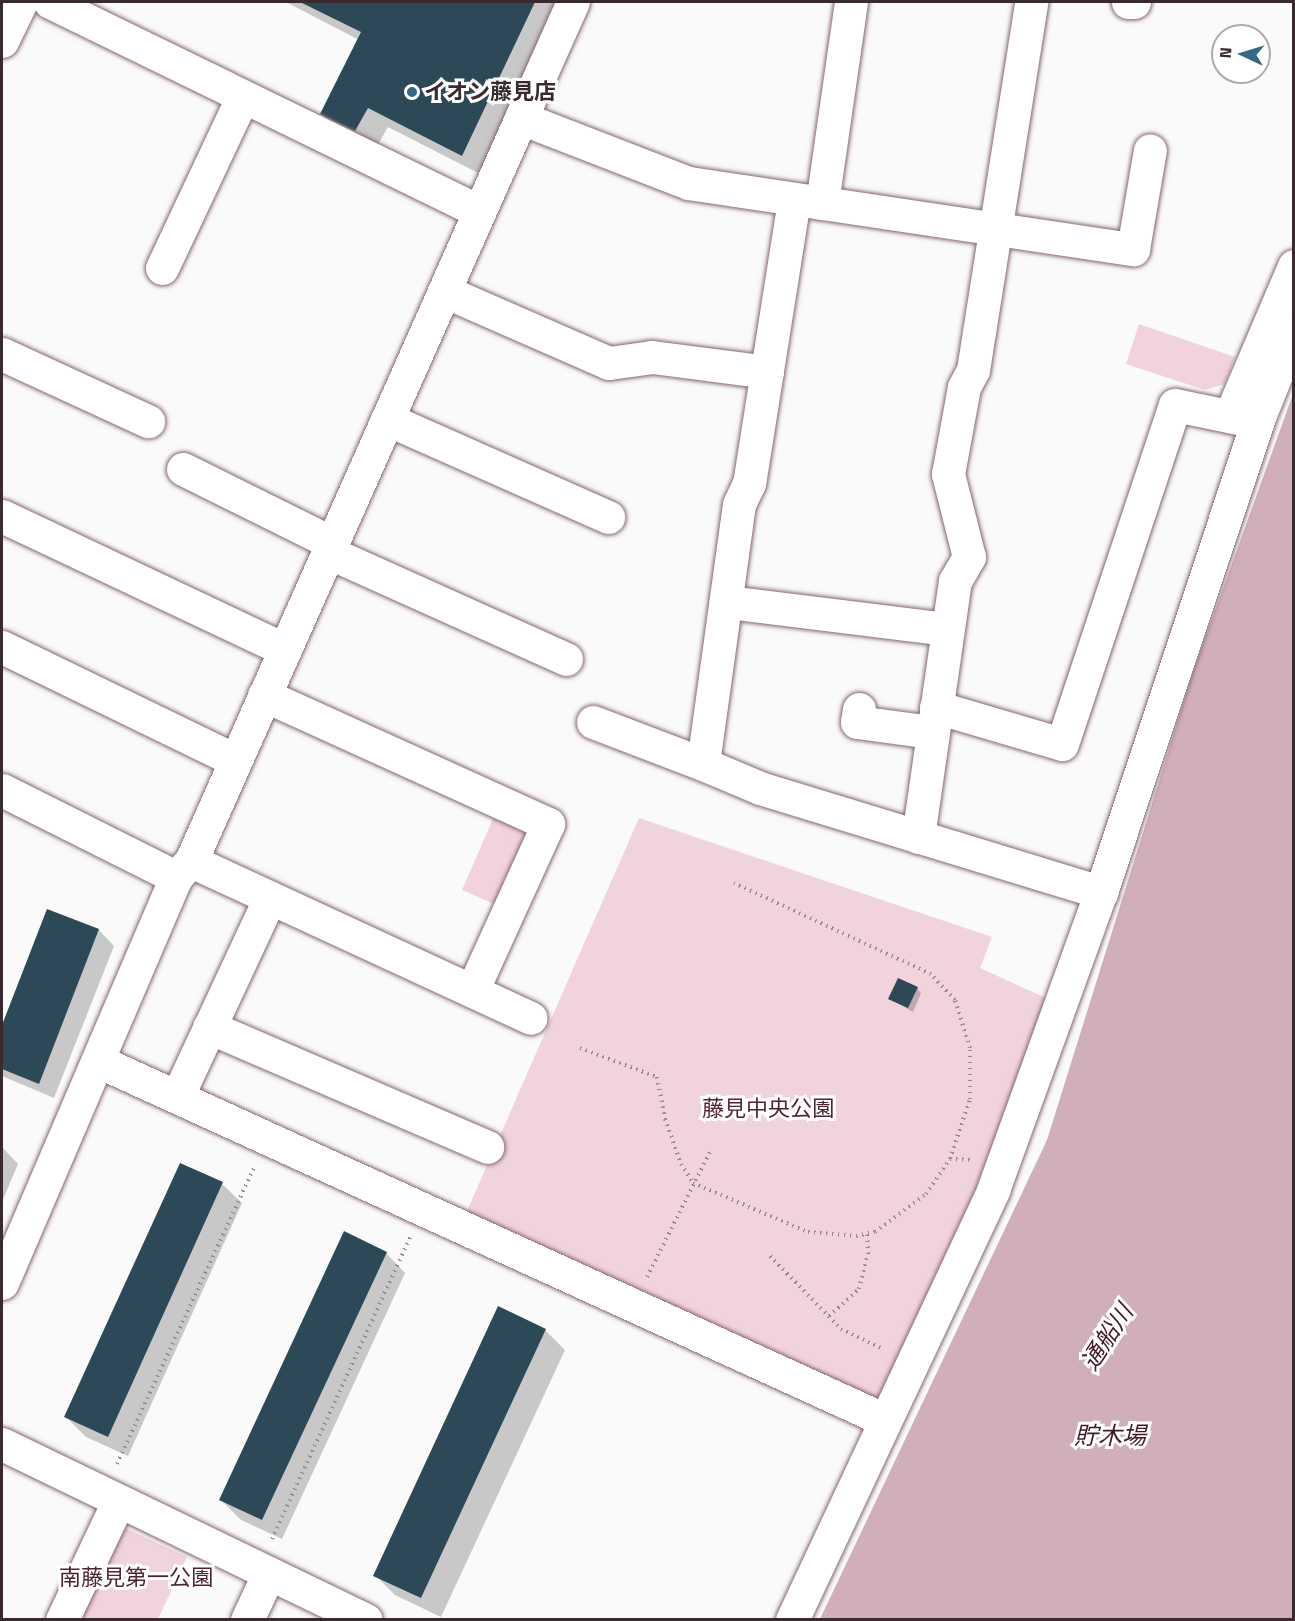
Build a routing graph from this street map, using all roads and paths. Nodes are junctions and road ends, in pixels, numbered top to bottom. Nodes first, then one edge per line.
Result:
1 (21, 2) edge
2 (50, 2) edge
3 (573, 2) edge
4 (851, 2) edge
5 (1030, 2) edge
6 (1128, 2) edge
7 (1134, 2) edge
8 (2, 41) edge
9 (242, 98) junction
10 (521, 118) junction
11 (1150, 150) dead end
12 (808, 201) junction
13 (478, 211) junction
14 (997, 230) junction
15 (1293, 266) edge
16 (162, 268) dead end
17 (444, 291) junction
18 (1293, 330) edge
19 (2, 354) edge
20 (767, 372) junction
21 (387, 419) junction
22 (1243, 419) junction
23 (148, 421) dead end
24 (183, 469) dead end
25 (2, 516) edge
26 (608, 517) dead end
27 (330, 547) junction
28 (727, 602) junction
29 (947, 629) junction
30 (2, 648) edge
31 (283, 649) junction
32 (566, 659) dead end
33 (264, 694) junction
34 (859, 709) dead end
35 (934, 719) junction
36 (593, 722) dead end
37 (234, 760) junction
38 (703, 764) junction
39 (2, 790) edge
40 (918, 837) junction
41 (183, 869) junction
42 (734, 883) dead end
43 (1101, 892) junction
44 (270, 898) junction
45 (472, 991) junction
46 (531, 1018) dead end
47 (209, 1027) junction
48 (580, 1048) dead end
49 (98, 1060) junction
50 (177, 1096) junction
51 (268, 1139) junction
52 (487, 1147) dead end
53 (710, 1152) dead end
54 (693, 1183) junction
55 (423, 1210) junction
56 (867, 1233) junction
57 (770, 1256) dead end
58 (2, 1284) edge
59 (634, 1306) junction
60 (829, 1316) junction
61 (911, 1363) junction
62 (883, 1419) junction
63 (2, 1444) edge
64 (110, 1498) junction
65 (263, 1572) junction
66 (62, 1620) edge
67 (247, 1620) edge
68 (366, 1620) edge
69 (792, 1620) edge

1 - 8 street
2 - 9 street
3 - 10 street
4 - 12 street
5 - 14 street
6 - 7 street
9 - 13 street
9 - 16 street
10 - 12 street
10 - 13 street
11 - 14 street
12 - 14 street
12 - 20 street
13 - 17 street
14 - 29 street
15 - 22 street
17 - 20 street
17 - 21 street
18 - 22 street
19 - 23 street
20 - 28 street
21 - 26 street
21 - 27 street
22 - 35 street
22 - 43 street
24 - 27 street
25 - 31 street
27 - 31 street
27 - 32 street
28 - 29 street
28 - 38 street
29 - 35 street
30 - 37 street
31 - 33 street
33 - 37 street
33 - 45 street
34 - 35 street
35 - 40 street
36 - 38 street
37 - 41 street
38 - 40 street
39 - 41 street
40 - 43 street
41 - 44 street
41 - 49 street
42 - 56 path
43 - 61 street
44 - 45 street
44 - 47 street
45 - 46 street
47 - 50 street
47 - 52 street
48 - 54 path
49 - 50 street
49 - 58 street
50 - 51 street
51 - 55 street
51 - 64 path
53 - 54 path
54 - 56 path
54 - 59 path
55 - 59 street
55 - 65 path
56 - 60 path
57 - 60 path
59 - 62 street
60 - 61 path
61 - 62 street
62 - 69 street
63 - 64 street
64 - 65 street
64 - 66 street
65 - 67 street
65 - 68 street

